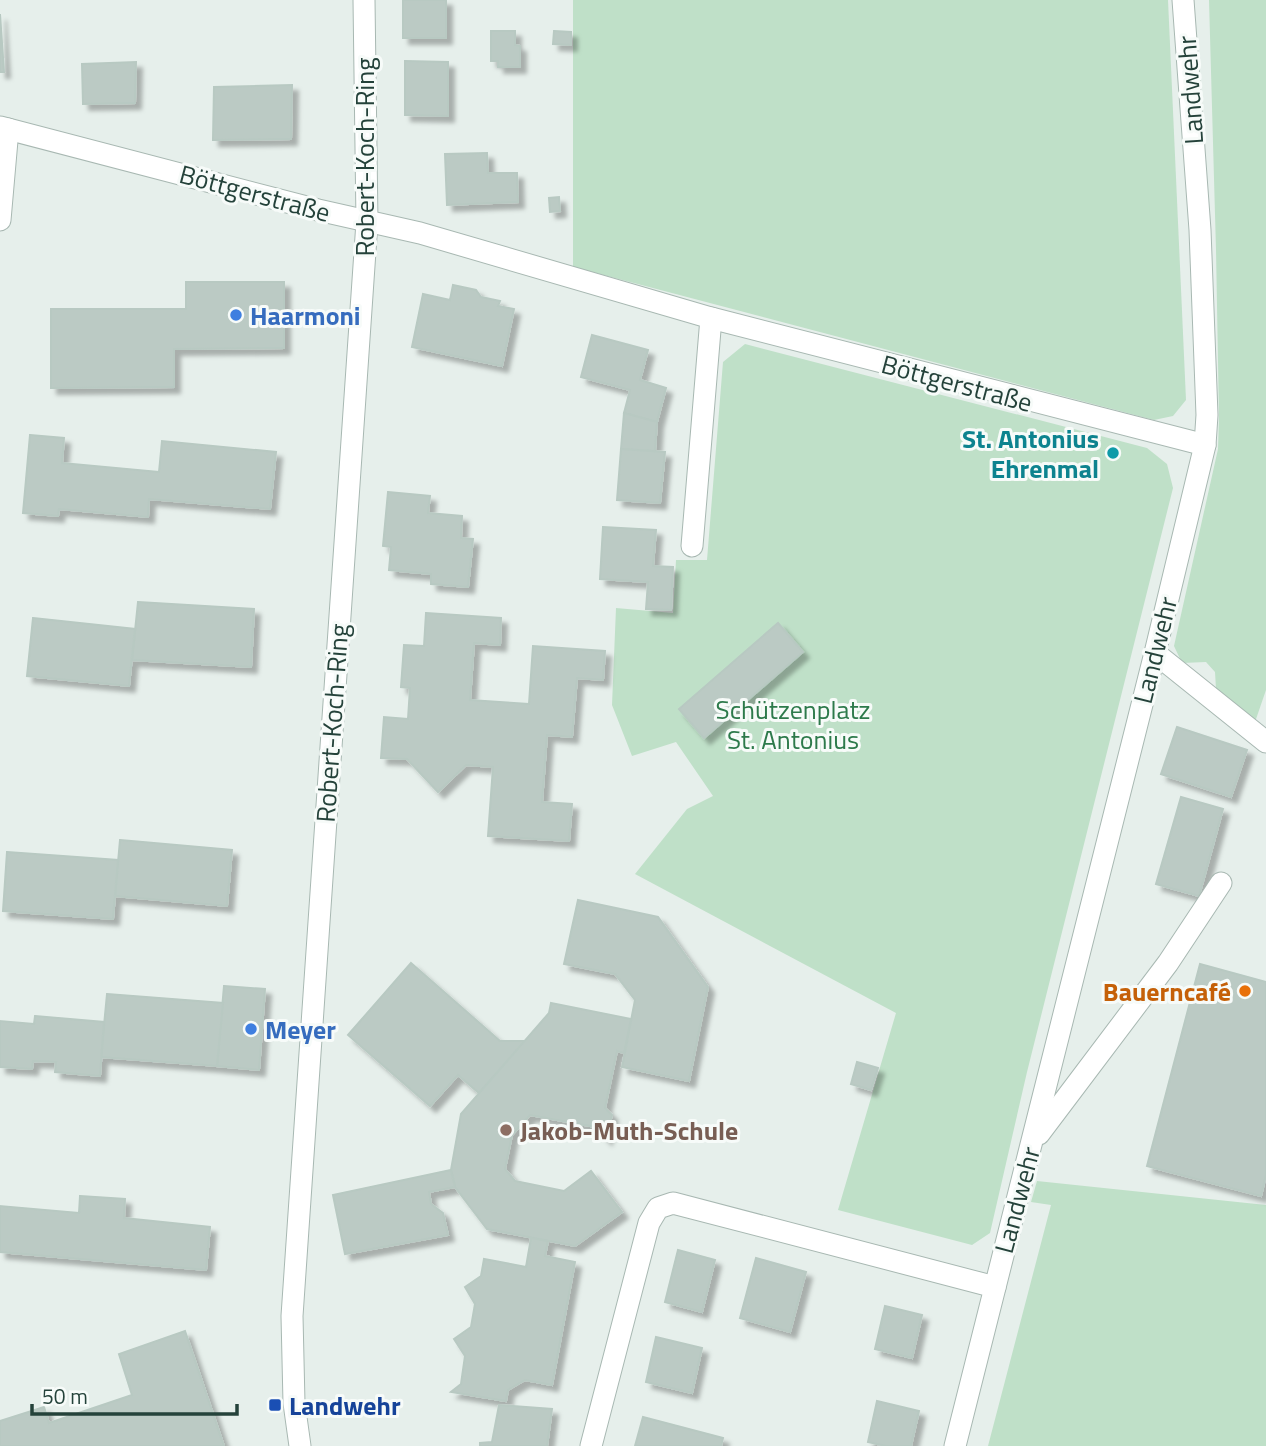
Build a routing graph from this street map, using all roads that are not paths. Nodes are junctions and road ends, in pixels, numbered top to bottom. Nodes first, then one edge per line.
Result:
1 (364, 0) edge
2 (1183, 0) edge
3 (4, 128) edge
4 (0, 220) edge
5 (366, 222) junction
6 (711, 318) junction
7 (1205, 445) junction
8 (692, 546) dead end
9 (1155, 653) junction
10 (1266, 742) edge
11 (1222, 883) dead end
12 (1032, 1144) junction
13 (995, 1287) junction
14 (300, 1446) edge
15 (591, 1446) edge
16 (955, 1446) edge

1 - 5 street, Robert-Koch-Ring
2 - 7 street, Landwehr
3 - 4 street
3 - 5 street, Böttgerstraße
5 - 6 street, Böttgerstraße
5 - 14 street, Robert-Koch-Ring
6 - 7 street, Böttgerstraße
6 - 8 street
7 - 9 street, Landwehr
9 - 10 street
9 - 12 street, Landwehr
11 - 12 street
12 - 13 street, Landwehr
13 - 15 street, Landwehr
13 - 16 street, Landwehr

